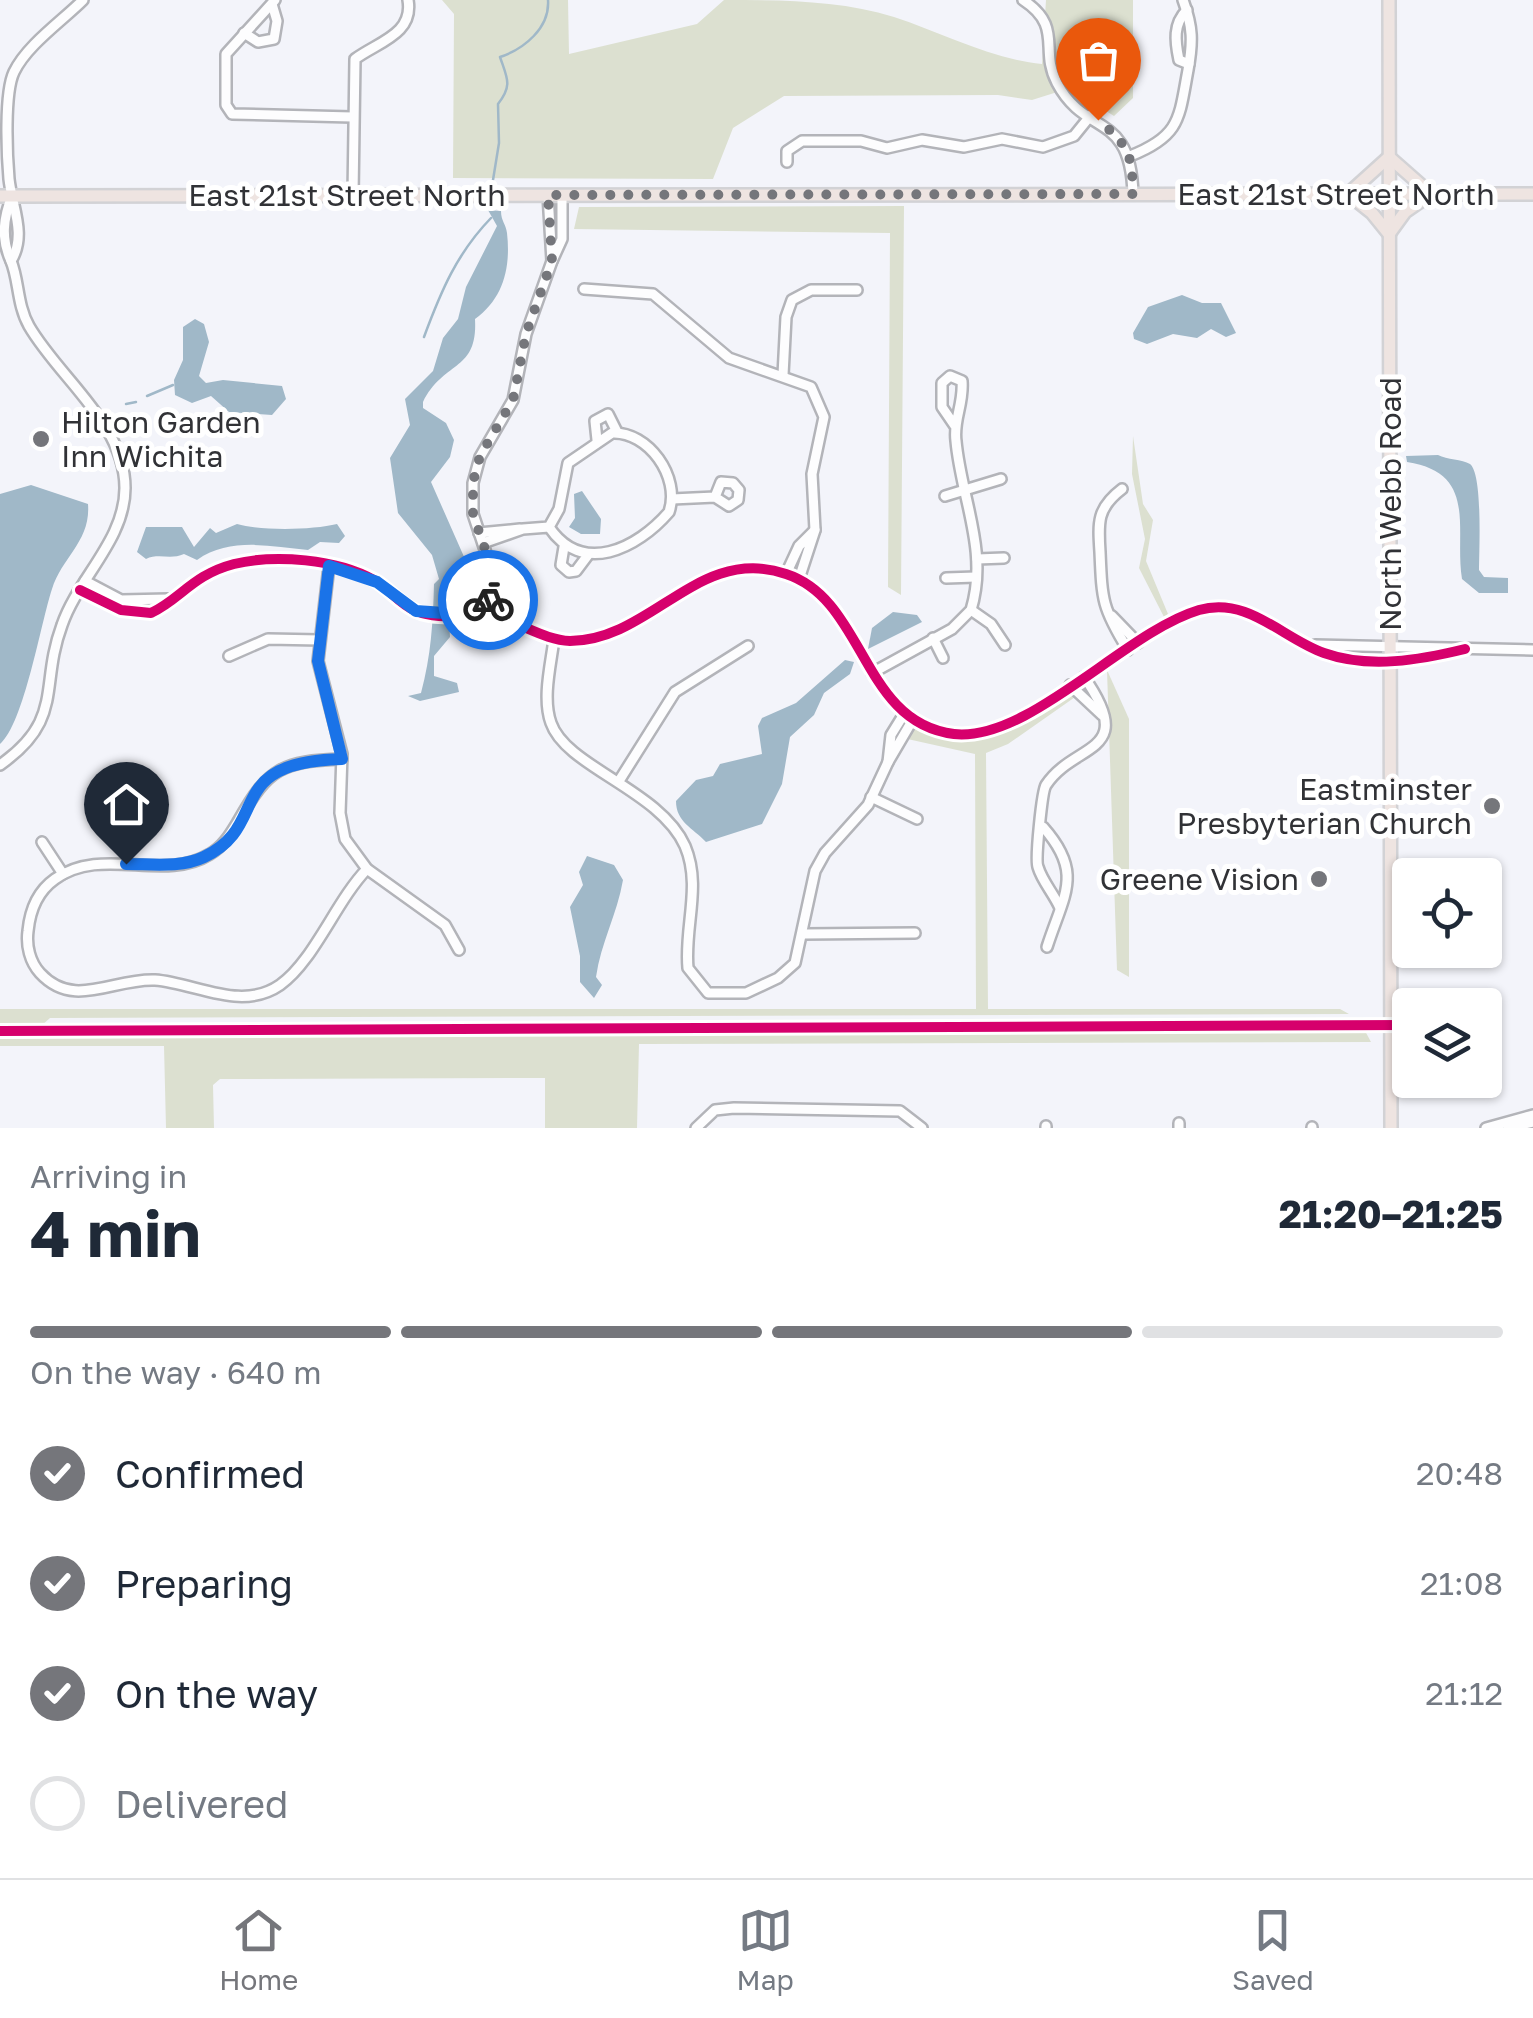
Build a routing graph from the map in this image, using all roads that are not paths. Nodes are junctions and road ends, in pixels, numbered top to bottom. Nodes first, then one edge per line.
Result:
1 (83, 0) edge
2 (408, 0) edge
3 (1024, 0) edge
4 (1389, 0) edge
5 (273, 2) edge
6 (1185, 5) edge
7 (244, 32) junction
8 (1190, 64) junction
9 (1091, 116) junction
10 (352, 117) junction
11 (1130, 156) junction
12 (1389, 157) junction
13 (787, 162) dead end
14 (1133, 194) junction
15 (1348, 194) junction
16 (1389, 194) junction
17 (1431, 194) junction
18 (1533, 194) edge
19 (354, 195) junction
20 (555, 195) junction
21 (6, 196) edge
22 (1389, 234) junction
23 (584, 289) dead end
24 (858, 290) dead end
25 (782, 374) junction
26 (954, 426) junction
27 (617, 432) junction
28 (597, 440) junction
29 (1002, 479) dead end
30 (966, 487) junction
31 (1122, 489) dead end
32 (944, 496) dead end
33 (715, 497) dead end
34 (672, 499) junction
35 (549, 527) junction
36 (815, 530) junction
37 (481, 538) junction
38 (564, 547) junction
39 (588, 555) junction
40 (1004, 558) dead end
41 (976, 559) junction
42 (329, 566) junction
43 (786, 574) junction
44 (976, 577) junction
45 (946, 578) dead end
46 (799, 579) junction
47 (82, 585) junction
48 (971, 610) junction
49 (486, 616) junction
50 (933, 638) junction
51 (554, 639) junction
52 (320, 640) junction
53 (1005, 645) dead end
54 (748, 646) dead end
55 (1133, 647) junction
56 (1533, 650) edge
57 (1390, 654) junction
58 (229, 656) dead end
59 (943, 658) dead end
60 (872, 673) junction
61 (1084, 678) junction
62 (1070, 685) junction
63 (1102, 716) junction
64 (908, 717) junction
65 (342, 759) junction
66 (0, 764) edge
67 (619, 781) junction
68 (872, 797) junction
69 (918, 819) dead end
70 (1042, 827) junction
71 (42, 842) dead end
72 (367, 869) junction
73 (63, 874) junction
74 (1060, 908) junction
75 (804, 934) junction
76 (915, 934) dead end
77 (1047, 947) dead end
78 (460, 950) dead end
79 (1529, 1119) edge
80 (1508, 1125) edge
81 (696, 1128) edge
82 (922, 1128) edge
83 (1392, 1128) edge
84 (1486, 1128) edge

1 - 21 street
2 - 10 street
3 - 9 street
4 - 12 main road, North Webb Road
5 - 7 street
5 - 7 street
6 - 8 street
6 - 8 street
7 - 10 street
8 - 11 street
9 - 11 street
9 - 13 street
10 - 19 street
11 - 14 street
12 - 15 main road
12 - 16 main road, North Webb Road
12 - 17 main road
14 - 15 main road, East 21st Street North
14 - 20 main road, East 21st Street North
15 - 16 main road, East 21st Street North
15 - 22 main road
16 - 17 main road, East 21st Street North
16 - 22 main road, North Webb Road
17 - 18 main road, East 21st Street North
17 - 22 main road
19 - 20 main road, East 21st Street North
19 - 21 main road, East 21st Street North
20 - 37 street
21 - 47 street
22 - 57 main road, North Webb Road
23 - 25 street
24 - 25 street
25 - 36 street
26 - 26 street
26 - 30 street
27 - 28 street
27 - 28 street
27 - 34 street
28 - 35 street
29 - 30 street
30 - 32 street
30 - 41 street
31 - 55 street
33 - 34 street
34 - 39 street
35 - 37 street
35 - 38 street
36 - 43 street
36 - 46 street
37 - 49 street
38 - 39 street
38 - 39 street
40 - 41 street
41 - 44 street
42 - 47 street
42 - 49 street
42 - 52 street
43 - 46 street
43 - 51 street
44 - 45 street
44 - 48 street
46 - 60 street
47 - 66 street
48 - 50 street
48 - 53 street
49 - 51 street
50 - 59 street
50 - 60 street
51 - 67 street
52 - 58 street
52 - 65 street
54 - 67 street
55 - 57 street
55 - 61 street
56 - 57 street
57 - 83 main road, North Webb Road
60 - 64 street
61 - 62 street
61 - 63 street
62 - 63 street
62 - 64 street
63 - 70 street
64 - 68 street
65 - 72 street
65 - 73 street
67 - 75 street
68 - 69 street
68 - 75 street
70 - 74 street
70 - 74 street
71 - 73 street
72 - 73 street
72 - 78 street
74 - 77 street
75 - 76 street
79 - 80 street
80 - 84 street
81 - 82 street

